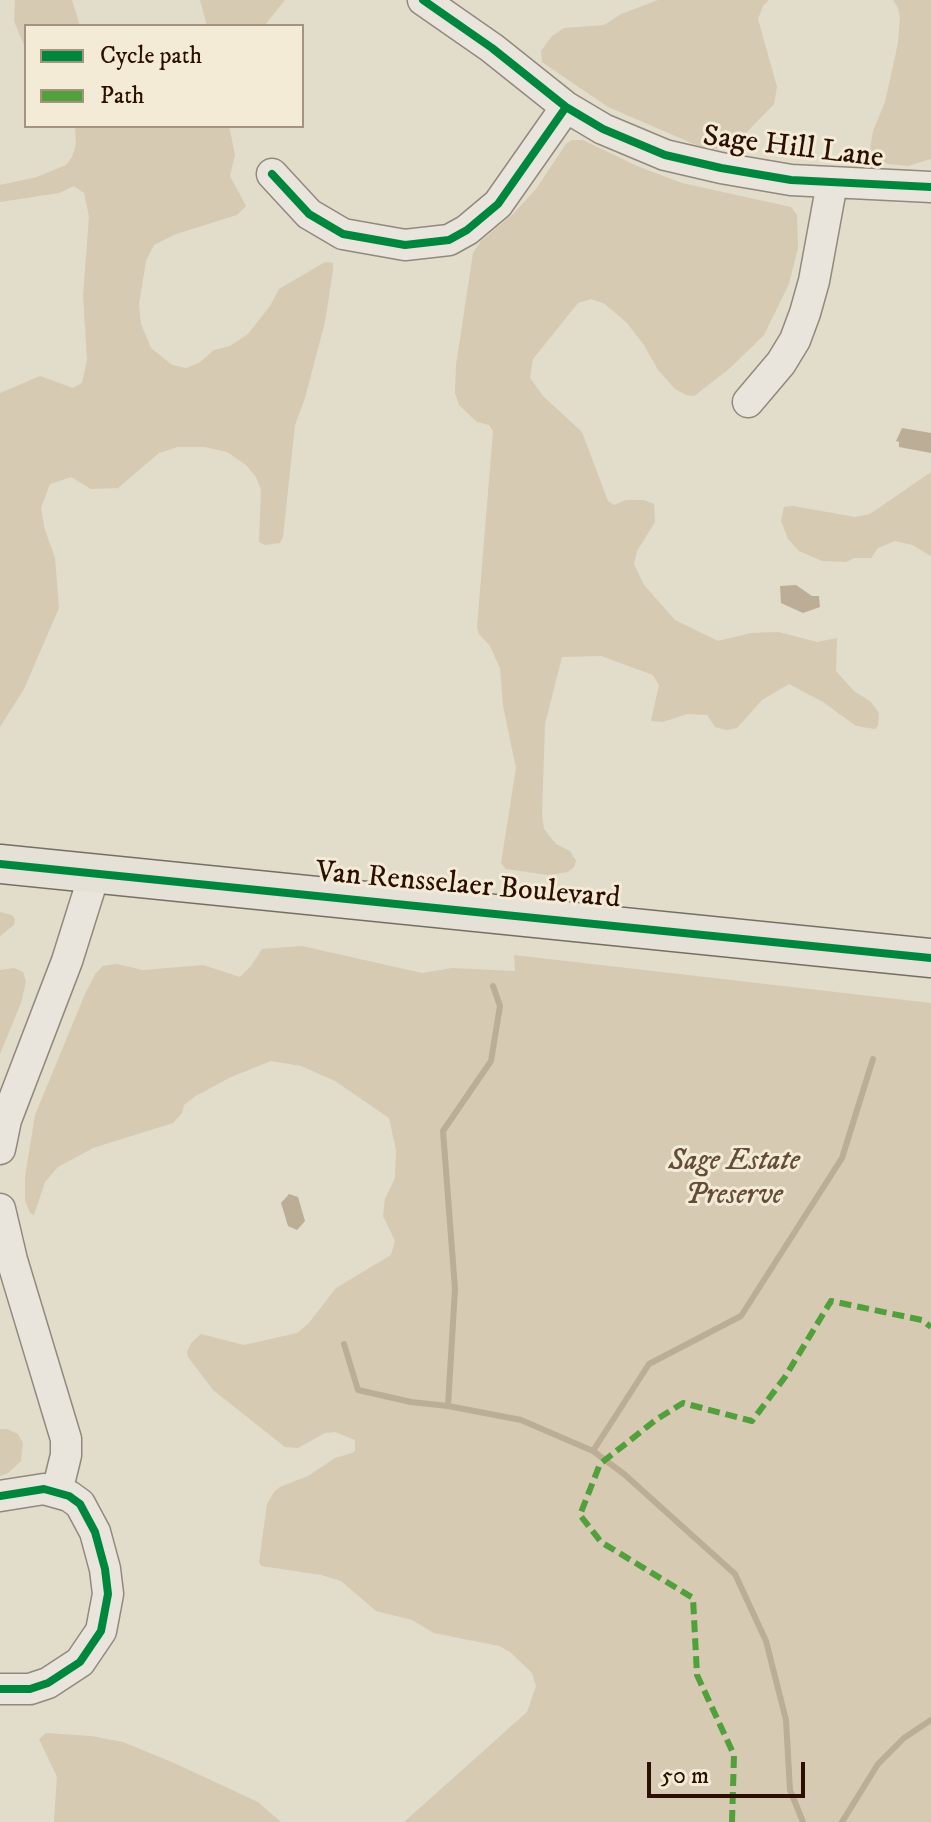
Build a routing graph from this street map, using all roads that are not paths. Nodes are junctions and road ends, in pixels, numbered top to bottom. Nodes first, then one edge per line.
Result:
1 (423, 0) edge
2 (566, 107) junction
3 (272, 174) dead end
4 (832, 183) junction
5 (931, 187) edge
6 (748, 402) dead end
7 (0, 864) edge
8 (94, 875) junction
9 (931, 958) edge
10 (0, 1149) edge
11 (0, 1209) edge
12 (57, 1492) junction
13 (0, 1496) edge
14 (0, 1689) edge

1 - 2 street, Sage Hill Lane
2 - 3 street
2 - 4 street, Sage Hill Lane
4 - 5 street, Sage Hill Lane
4 - 6 street, Sage Hill Lane
7 - 8 main road, Van Rensselaer Boulevard
8 - 9 main road, Van Rensselaer Boulevard
8 - 10 street
11 - 12 street
12 - 13 street
12 - 14 street

